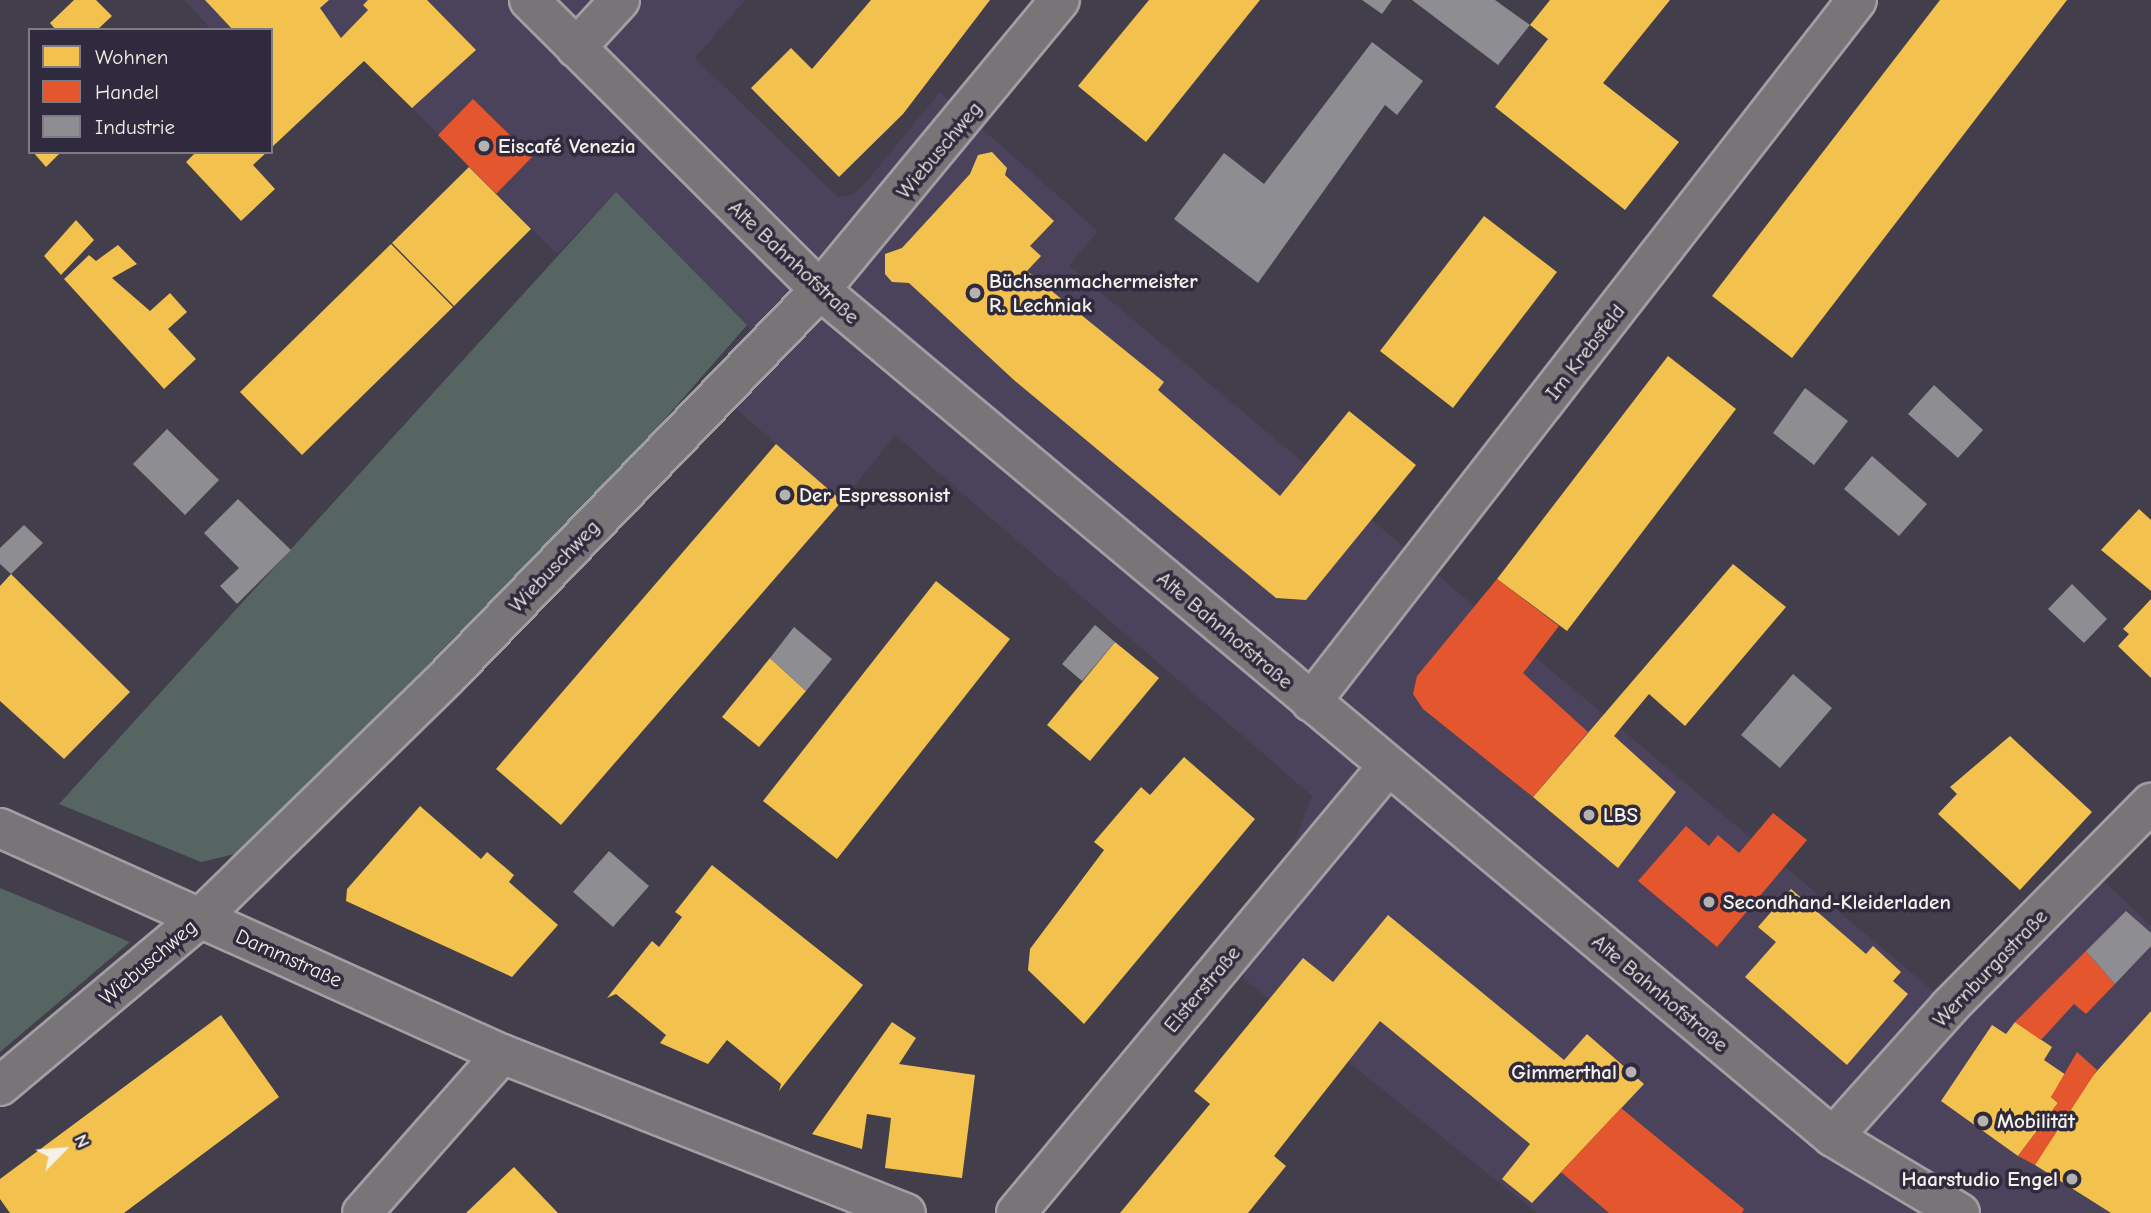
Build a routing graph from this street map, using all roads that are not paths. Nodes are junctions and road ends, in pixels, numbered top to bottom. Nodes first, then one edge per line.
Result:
1 (529, 0) edge
2 (620, 0) edge
3 (1060, 0) edge
4 (1857, 0) edge
5 (576, 48) junction
6 (820, 290) junction
7 (1311, 702) junction
8 (1388, 766) junction
9 (2151, 803) edge
10 (0, 828) edge
11 (200, 918) junction
12 (502, 1054) junction
13 (0, 1086) edge
14 (1833, 1137) junction
15 (362, 1213) edge
16 (906, 1213) edge
17 (1016, 1213) edge
18 (1960, 1213) edge

1 - 5 street, Alte Bahnhofstraße
2 - 5 street
3 - 6 street, Wiebuschweg
4 - 7 street, Im Krebsfeld
5 - 6 street, Alte Bahnhofstraße
6 - 7 street, Alte Bahnhofstraße
6 - 11 street, Wiebuschweg
7 - 8 street, Alte Bahnhofstraße
8 - 14 street, Alte Bahnhofstraße
8 - 17 street, Elsterstraße
9 - 14 street, Wernburgastraße
10 - 11 street, Dammstraße
11 - 12 street, Dammstraße
11 - 13 street, Wiebuschweg
12 - 15 street
12 - 16 street, Dammstraße
14 - 18 street, Alte Bahnhofstraße

